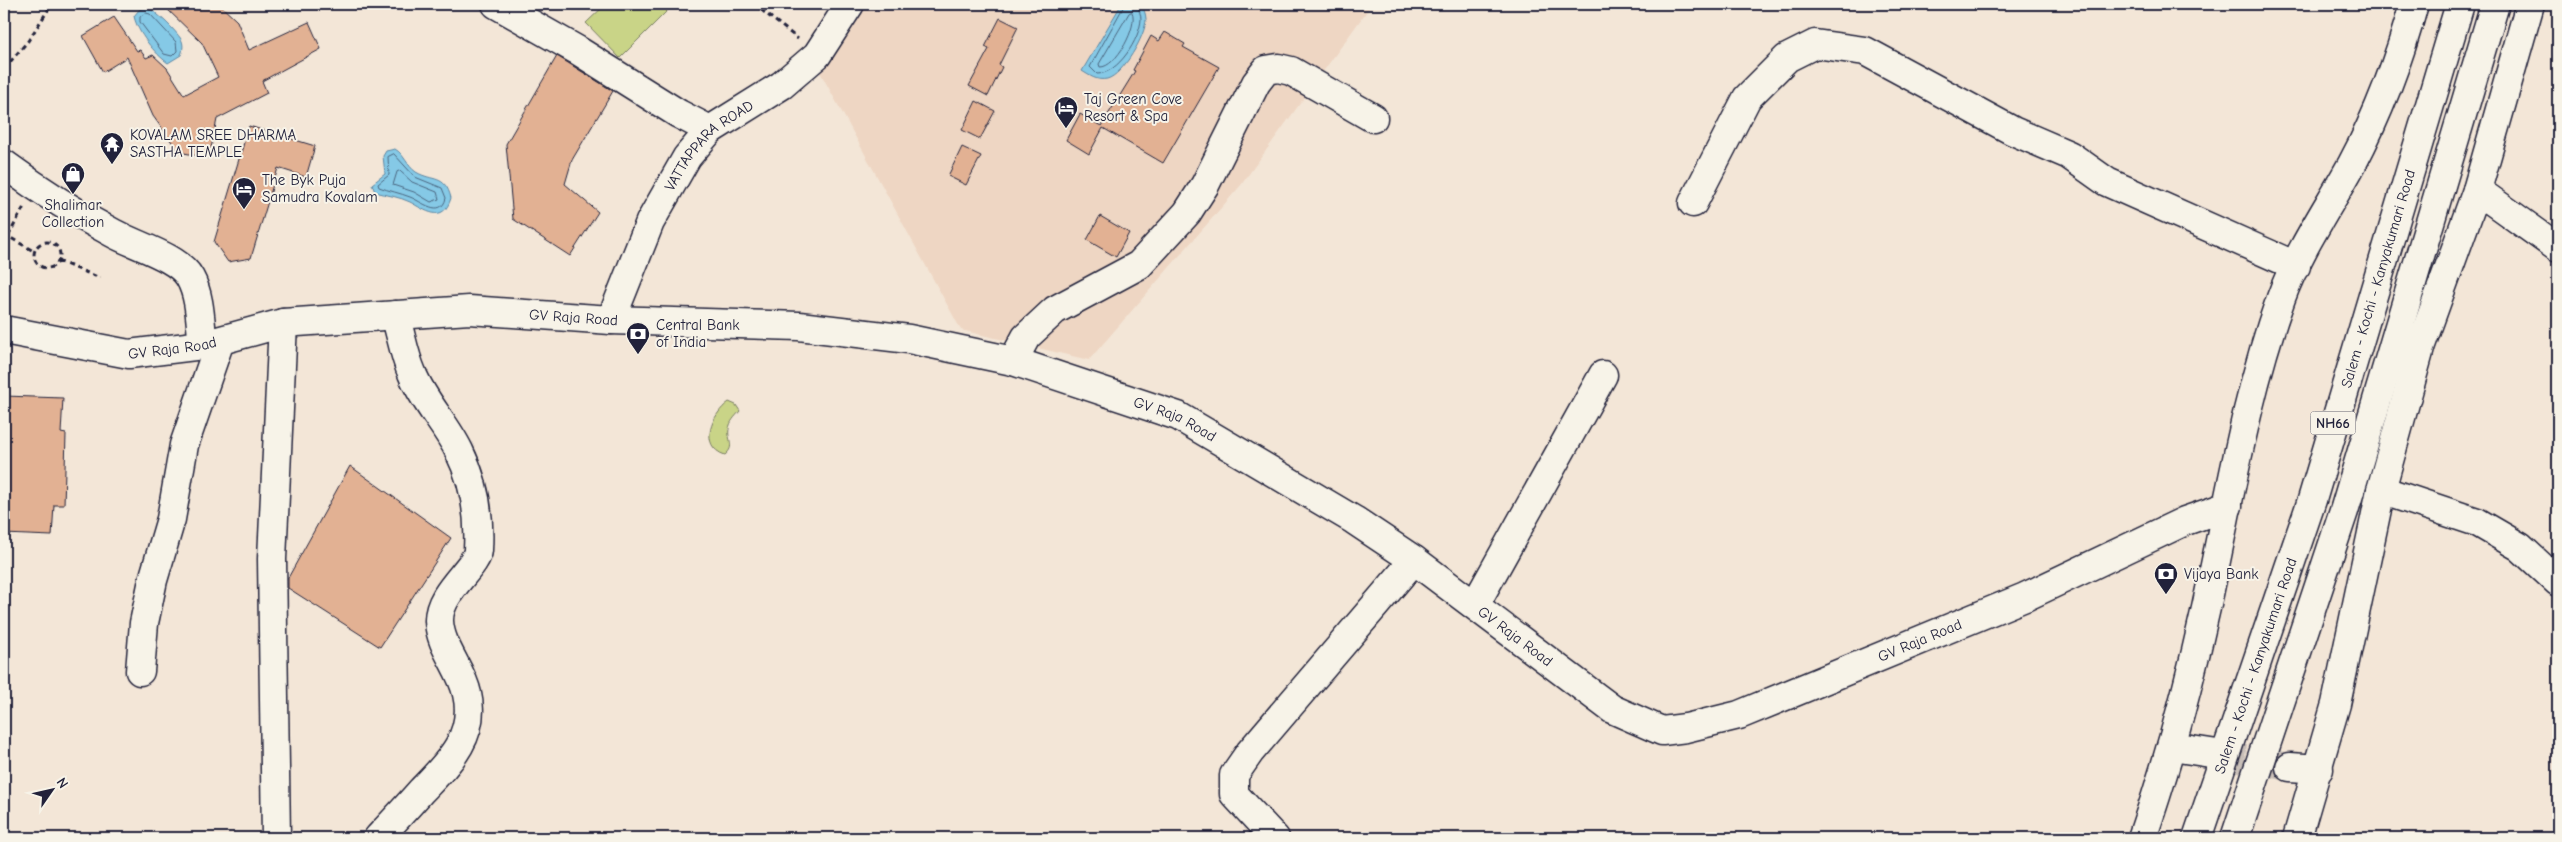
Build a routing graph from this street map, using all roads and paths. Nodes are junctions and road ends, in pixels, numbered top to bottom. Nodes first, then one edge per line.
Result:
1 (52, 4) edge
2 (496, 4) edge
3 (754, 4) edge
4 (850, 4) edge
5 (2414, 4) edge
6 (2460, 4) edge
7 (2495, 4) edge
8 (2530, 4) edge
9 (817, 55) junction
10 (4, 69) edge
11 (1373, 118) dead end
12 (710, 130) junction
13 (4, 164) edge
14 (2477, 190) junction
15 (28, 199) dead end
16 (1693, 204) dead end
17 (4, 234) edge
18 (8, 236) junction
19 (4, 244) edge
20 (2558, 248) edge
21 (35, 252) junction
22 (58, 261) junction
23 (2296, 266) junction
24 (100, 278) dead end
25 (395, 315) junction
26 (611, 320) junction
27 (283, 323) junction
28 (4, 330) edge
29 (212, 343) junction
30 (1014, 361) junction
31 (1603, 375) dead end
32 (2381, 490) junction
33 (2312, 500) junction
34 (2228, 506) junction
35 (2344, 511) junction
36 (1414, 560) junction
37 (2558, 582) edge
38 (1475, 605) junction
39 (140, 671) dead end
40 (2172, 747) junction
41 (2217, 754) tunnel mouth
42 (2290, 766) tunnel mouth
43 (2319, 769) junction
44 (276, 838) edge
45 (378, 838) edge
46 (1275, 838) edge
47 (2142, 838) edge
48 (2197, 838) edge
49 (2235, 838) edge
50 (2297, 838) edge

1 - 10 path
2 - 12 main road
3 - 9 path
4 - 9 main road, VATTAPPARA ROAD
5 - 23 main road
6 - 33 main road, Salem - Kochi - Kanyakumari Road / NH66
7 - 35 main road, NH66
8 - 14 main road
9 - 12 main road, VATTAPPARA ROAD
11 - 30 main road
12 - 26 main road, VATTAPPARA ROAD
13 - 29 main road
14 - 20 main road
14 - 32 main road
15 - 18 path
16 - 23 main road
17 - 18 path
18 - 19 path
18 - 21 path
21 - 22 path
21 - 22 path
22 - 24 path
23 - 34 main road
25 - 26 main road, GV Raja Road
25 - 27 main road, GV Raja Road
25 - 45 main road
26 - 30 main road, GV Raja Road
27 - 29 main road, GV Raja Road
27 - 44 main road
28 - 29 main road, GV Raja Road
29 - 39 main road
30 - 36 main road, GV Raja Road
31 - 38 main road
32 - 37 main road
32 - 43 main road
33 - 35 main road
33 - 48 main road, Salem - Kochi - Kanyakumari Road / NH66
34 - 38 main road, GV Raja Road
34 - 40 main road
35 - 49 main road, NH66
36 - 38 main road, GV Raja Road
36 - 46 main road
40 - 41 main road
40 - 47 main road
42 - 43 main road
43 - 50 main road

